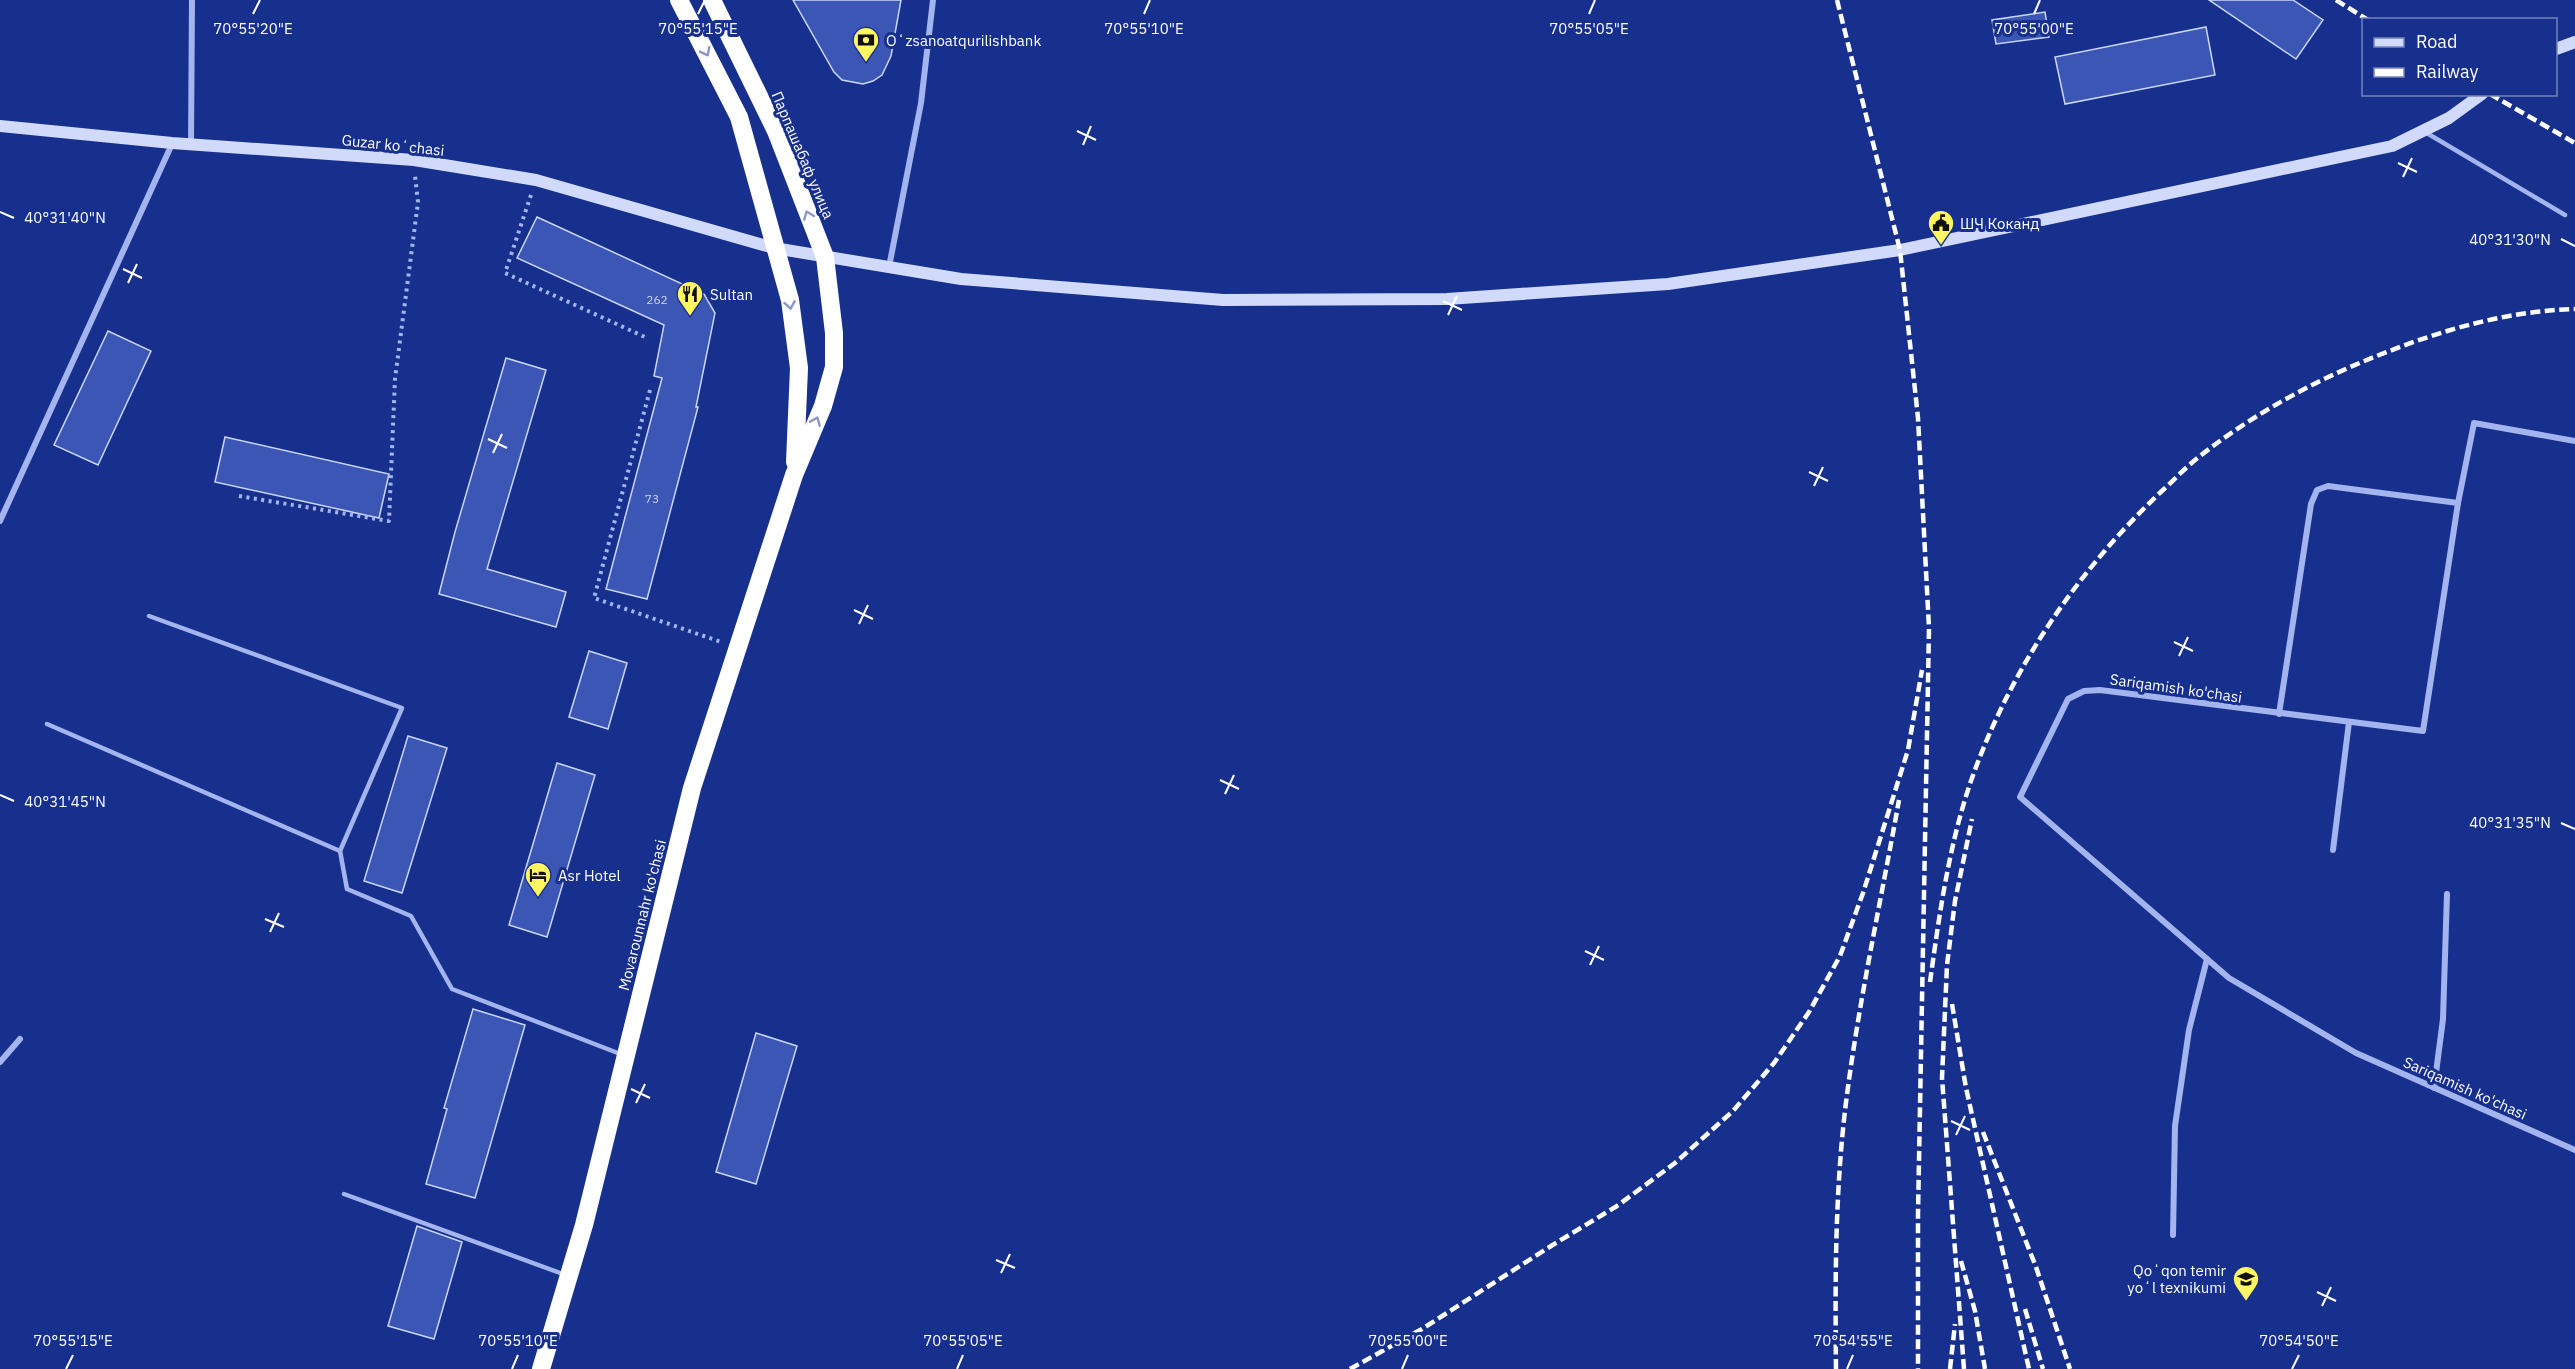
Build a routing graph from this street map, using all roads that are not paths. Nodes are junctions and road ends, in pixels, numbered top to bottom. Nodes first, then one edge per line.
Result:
1 (192, 0) edge
2 (679, 0) edge
3 (712, 0) edge
4 (933, 0) edge
5 (2575, 42) edge
6 (2557, 48) edge
7 (2479, 96) edge
8 (0, 126) edge
9 (2423, 130) junction
10 (172, 143) junction
11 (190, 144) junction
12 (2565, 215) dead end
13 (774, 249) junction
14 (825, 257) junction
15 (889, 267) junction
16 (834, 333) joint
17 (2575, 441) edge
18 (794, 475) junction
19 (2458, 503) junction
20 (0, 521) edge
21 (149, 616) dead end
22 (2279, 714) junction
23 (2349, 722) junction
24 (47, 724) dead end
25 (2333, 850) dead end
26 (340, 851) junction
27 (2447, 894) dead end
28 (2207, 959) junction
29 (20, 1039) dead end
30 (626, 1056) junction
31 (0, 1062) edge
32 (2434, 1088) junction
33 (2575, 1150) edge
34 (344, 1194) dead end
35 (2173, 1235) dead end
36 (569, 1276) junction
37 (541, 1369) edge

1 - 11 street
2 -> 13 highway
14 -> 3 highway, Парпашабаф улица
4 - 15 street
5 - 6 main road
7 - 9 main road, Guzar koʻchasi
8 - 10 main road, Guzar koʻchasi
9 - 12 lane
9 - 15 main road, Guzar koʻchasi
10 - 11 main road, Guzar koʻchasi
10 - 20 street
11 - 13 main road, Guzar koʻchasi
13 - 14 main road, Guzar koʻchasi
13 -> 18 highway, Movarounnahr ko'chasi
14 - 15 main road, Guzar koʻchasi
14 - 16 highway, Парпашабаф улица
18 -> 16 highway, Movarounnahr ko'chasi
17 - 19 street, Sariqamish ko'chasi
18 - 30 highway, Movarounnahr ko'chasi
19 - 22 street
19 - 23 street, Sariqamish ko'chasi
21 - 26 lane
22 - 23 street, Sariqamish ko'chasi
22 - 28 street, Sariqamish ko'chasi
23 - 25 street
24 - 26 lane
26 - 30 lane
27 - 32 street
28 - 32 street, Sariqamish ko'chasi
28 - 35 street
29 - 31 street
30 - 36 highway, Movarounnahr ko'chasi
32 - 33 street, Sariqamish ko'chasi
34 - 36 lane
36 - 37 highway, Movarounnahr ko'chasi

